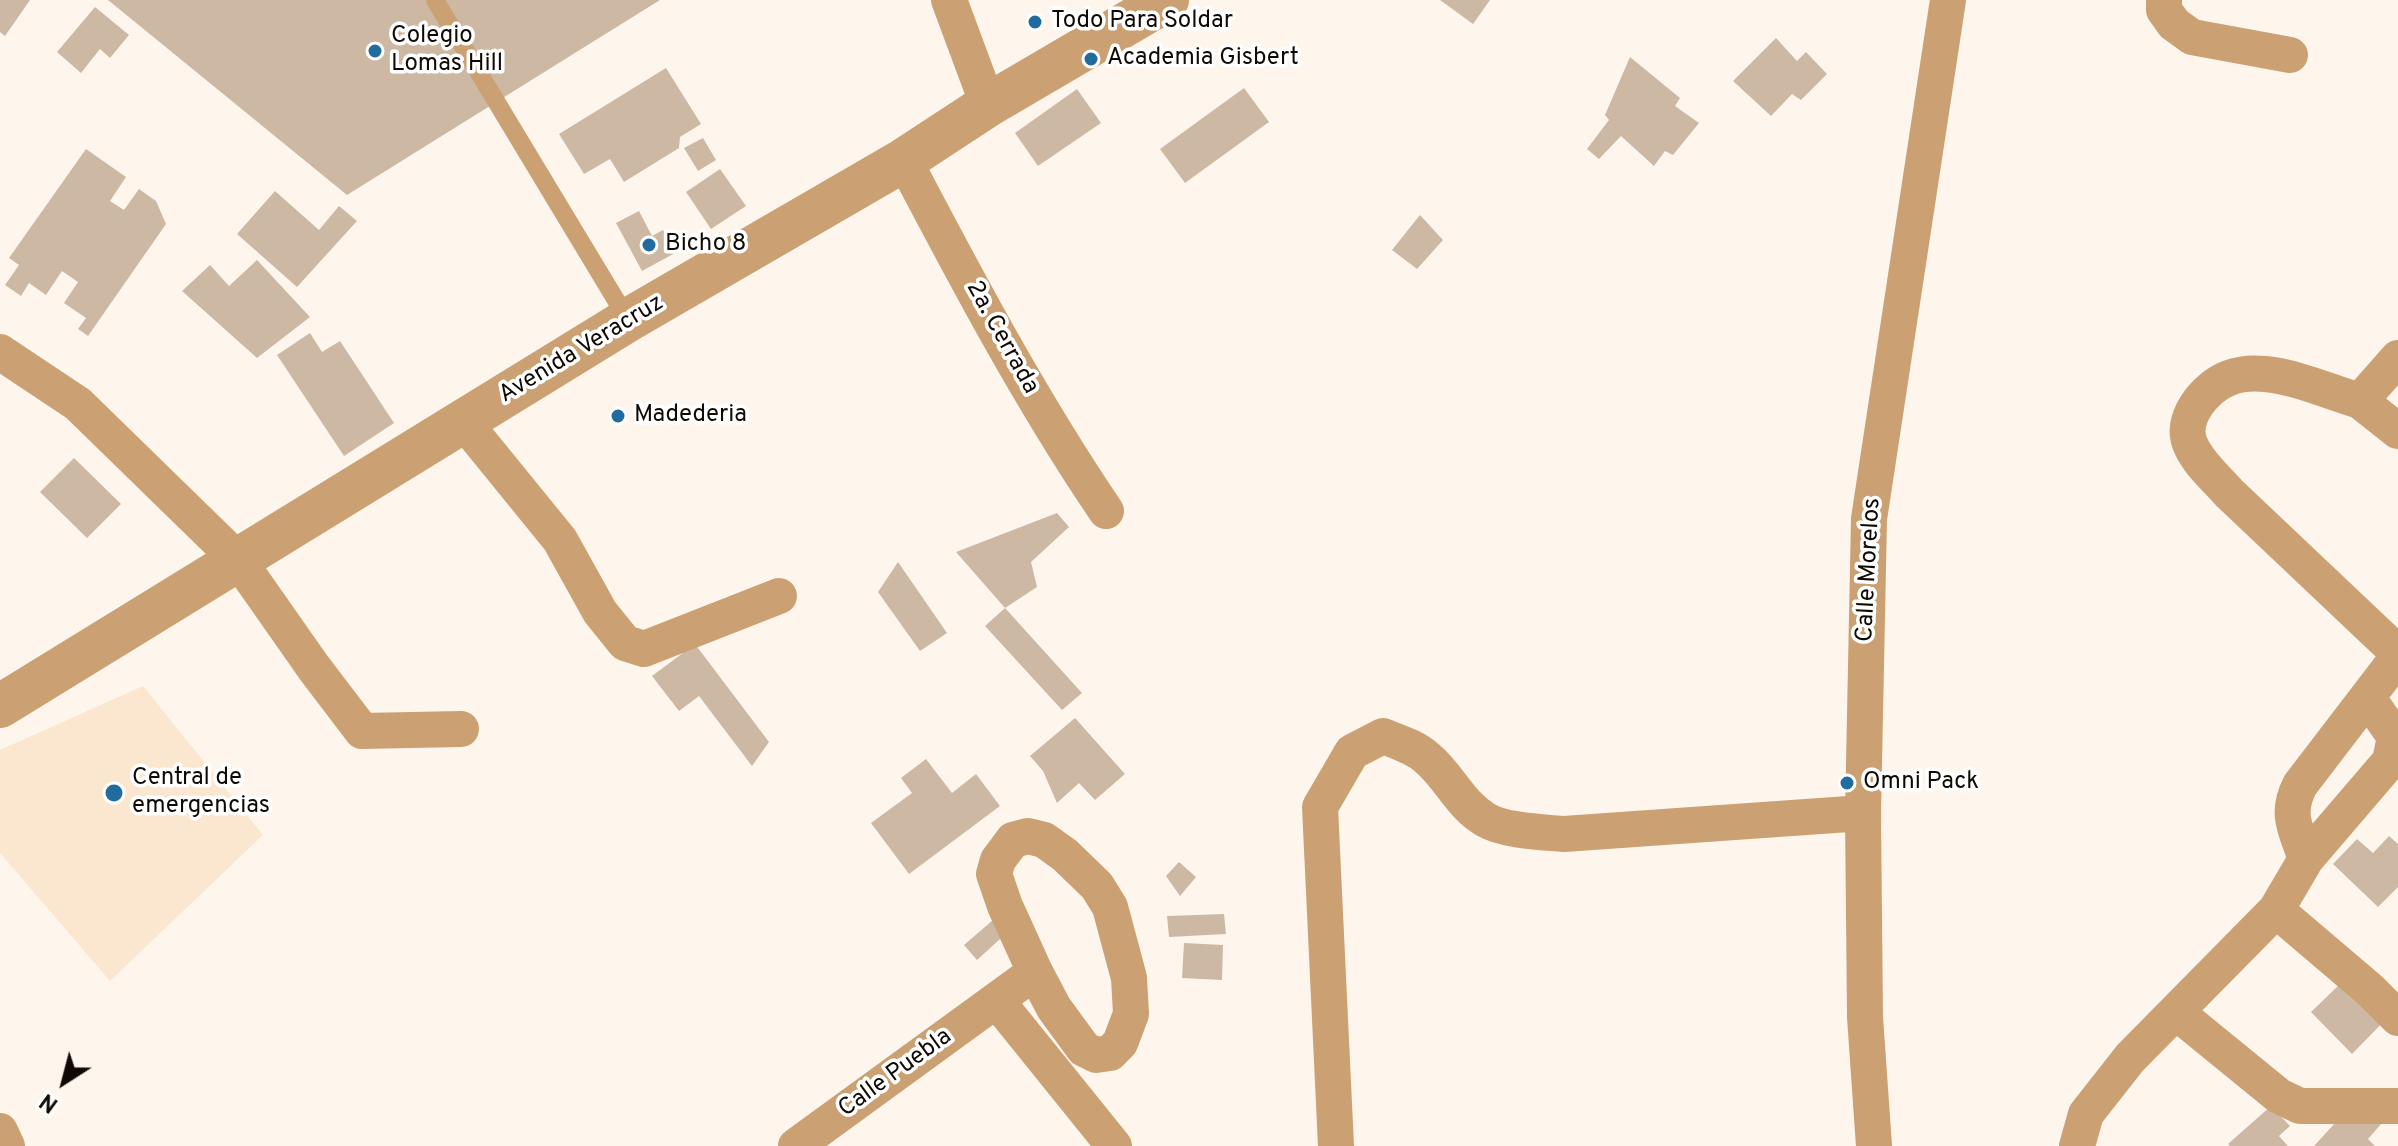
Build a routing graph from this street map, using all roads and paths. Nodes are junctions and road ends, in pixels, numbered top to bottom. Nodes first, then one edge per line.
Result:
1 (435, 0) edge
2 (949, 0) edge
3 (1167, 0) edge
4 (1948, 0) edge
5 (2164, 0) edge
6 (2290, 55) dead end
7 (988, 105) junction
8 (904, 160) junction
9 (628, 320) junction
10 (0, 352) edge
11 (2398, 358) edge
12 (2360, 401) junction
13 (464, 422) junction
14 (2398, 431) edge
15 (1106, 511) dead end
16 (239, 561) junction
17 (779, 596) dead end
18 (2398, 655) edge
19 (2368, 698) junction
20 (0, 706) edge
21 (461, 729) dead end
22 (1863, 813) junction
23 (2306, 859) junction
24 (2276, 910) junction
25 (1035, 972) junction
26 (997, 1001) junction
27 (2176, 1012) junction
28 (2398, 1018) edge
29 (2398, 1106) edge
30 (0, 1131) edge
31 (7, 1146) edge
32 (796, 1146) edge
33 (1114, 1146) edge
34 (1336, 1146) edge
35 (1874, 1146) edge
36 (2077, 1146) edge

1 - 9 lane
2 - 7 street
3 - 7 street, Avenida Veracruz
4 - 22 street, Calle Morelos
5 - 6 street
7 - 8 street, Avenida Veracruz
8 - 9 street, Avenida Veracruz
8 - 15 street, 2a. Cerrada
9 - 13 street, Avenida Veracruz
10 - 16 street
11 - 12 street
12 - 14 street
12 - 18 street
13 - 16 street, Avenida Veracruz
13 - 17 street
16 - 20 street, Avenida Veracruz
16 - 21 street
18 - 19 street
19 - 23 street
19 - 23 street
22 - 34 street
22 - 35 street, Calle Morelos
23 - 24 street
24 - 27 street
24 - 28 street
25 - 25 street
25 - 26 street, Calle Puebla
26 - 32 street, Calle Puebla
26 - 33 street
27 - 29 street
27 - 36 street
30 - 31 street

